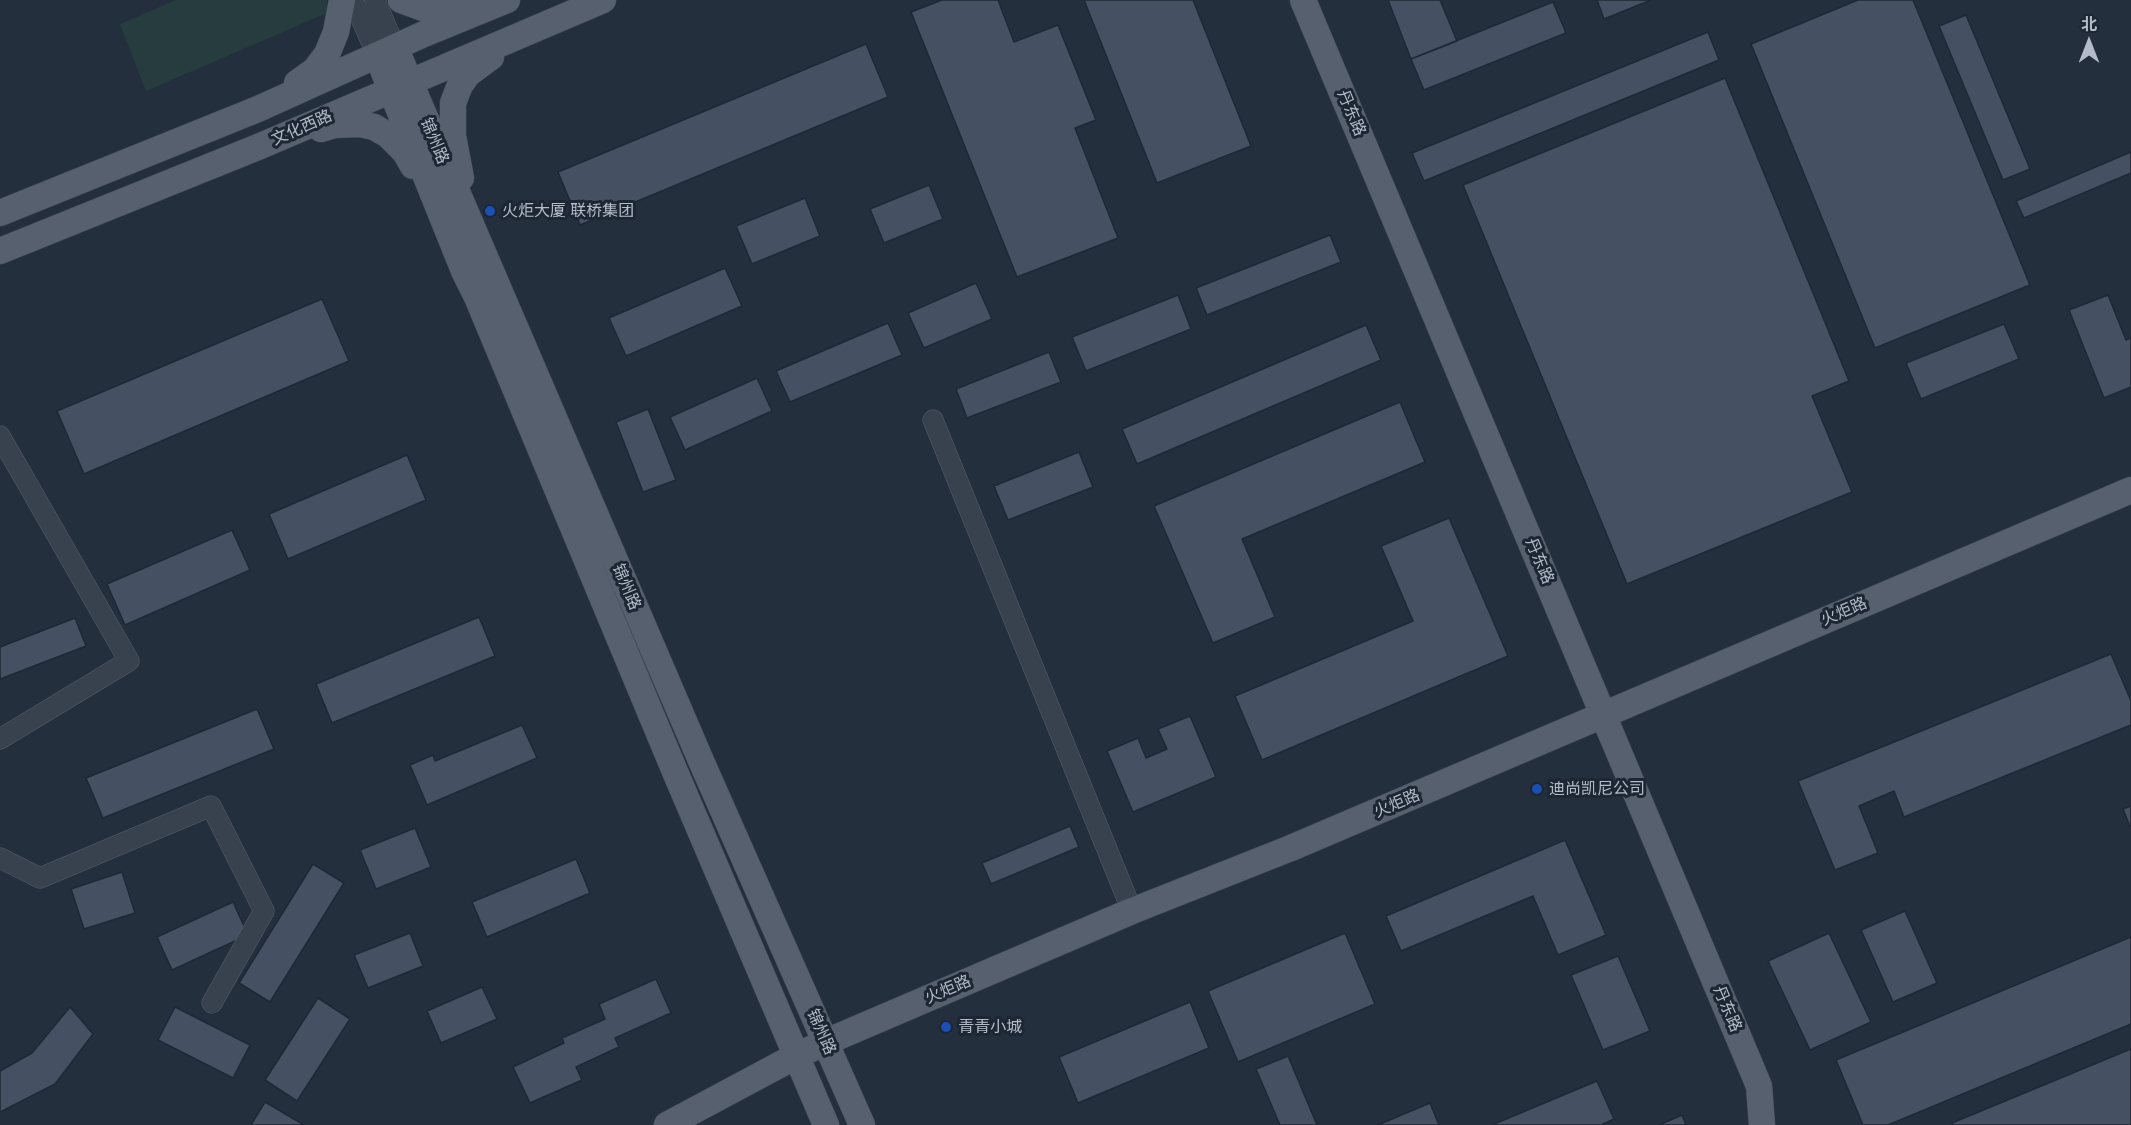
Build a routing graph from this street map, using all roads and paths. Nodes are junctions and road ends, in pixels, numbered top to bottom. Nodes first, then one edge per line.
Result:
1 (342, 0) edge
2 (353, 0) edge
3 (375, 0) edge
4 (400, 0) edge
5 (500, 0) edge
6 (507, 0) edge
7 (603, 0) edge
8 (1303, 0) edge
9 (532, 30) junction
10 (386, 51) junction
11 (400, 85) junction
12 (258, 109) junction
13 (258, 147) junction
14 (0, 213) edge
15 (457, 220) junction
16 (0, 251) edge
17 (933, 420) dead end
18 (0, 436) edge
19 (2131, 490) edge
20 (1604, 715) junction
21 (0, 739) edge
22 (0, 858) edge
23 (1132, 911) junction
24 (212, 1003) dead end
25 (826, 1042) junction
26 (796, 1056) junction
27 (667, 1125) edge
28 (826, 1125) edge
29 (862, 1125) edge
30 (1762, 1125) edge

1 - 12 main road
2 - 10 street
3 - 10 street
4 - 5 main road
6 - 10 main road
7 - 9 main road, 文化西路
8 - 20 main road, 丹东路
9 - 11 main road, 文化西路
9 - 15 main road
10 - 11 main road, 锦州路
10 - 12 main road
11 - 13 main road, 文化西路
11 - 15 main road, 锦州路
12 - 14 main road
13 - 15 main road
13 - 16 main road, 文化西路
15 - 25 main road, 锦州路
15 - 26 main road, 锦州路
17 - 23 street
18 - 21 street
19 - 20 main road, 火炬路
20 - 23 main road, 火炬路
20 - 30 main road, 丹东路
22 - 24 street
23 - 25 main road, 火炬路
25 - 26 main road, 火炬路
25 - 29 main road, 锦州路
26 - 27 main road, 火炬路
26 - 28 main road, 锦州路

